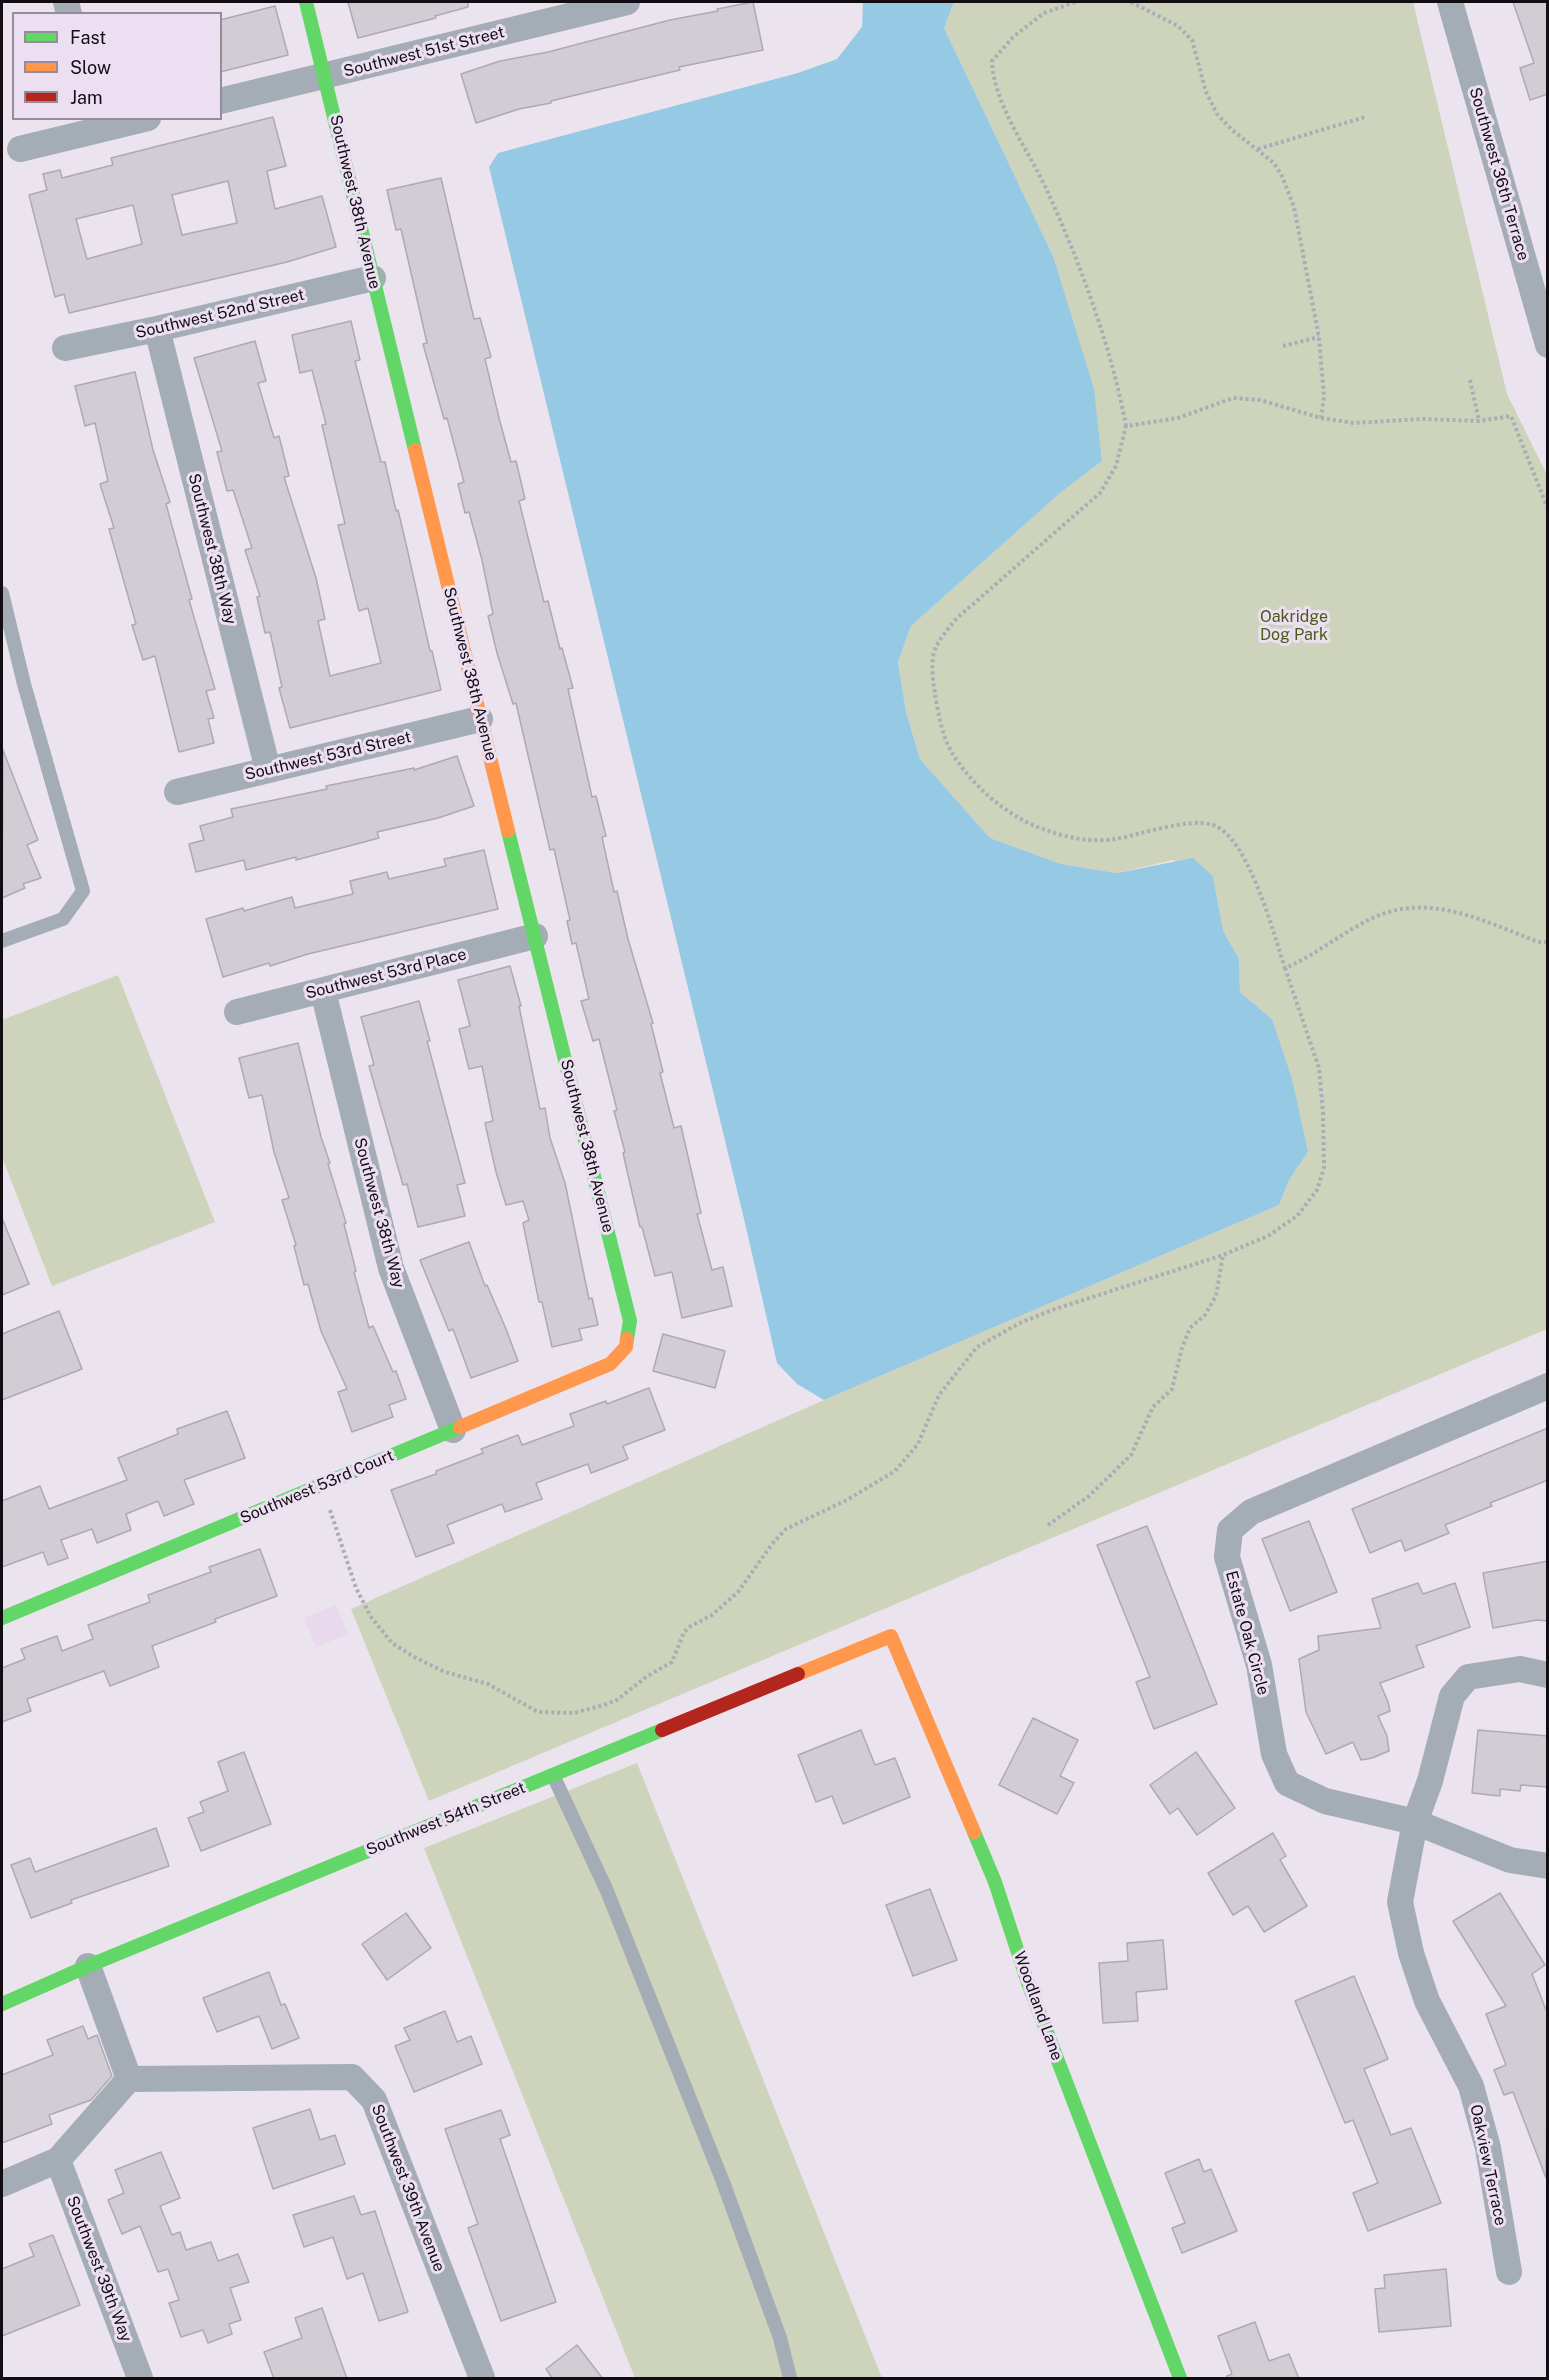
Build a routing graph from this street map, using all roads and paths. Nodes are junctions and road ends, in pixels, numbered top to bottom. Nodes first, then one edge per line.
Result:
1 (306, 2) edge
2 (627, 2) edge
3 (1075, 2) edge
4 (1131, 2) edge
5 (1450, 2) edge
6 (325, 76) junction
7 (222, 101) edge
8 (1365, 117) dead end
9 (131, 120) edge
10 (98, 124) edge
11 (20, 149) dead end
12 (1257, 149) junction
13 (373, 278) junction
14 (157, 329) junction
15 (1319, 337) junction
16 (1548, 345) edge
17 (1282, 346) dead end
18 (65, 348) dead end
19 (1470, 380) dead end
20 (1322, 418) junction
21 (1479, 421) junction
22 (1126, 426) junction
23 (1548, 509) edge
24 (2, 593) edge
25 (480, 720) junction
26 (268, 770) junction
27 (177, 792) dead end
28 (536, 936) junction
29 (2, 941) edge
30 (1548, 942) edge
31 (1285, 968) junction
32 (323, 991) junction
33 (237, 1012) dead end
34 (1223, 1255) junction
35 (626, 1347) joint
36 (1548, 1386) edge
37 (453, 1430) junction
38 (321, 1485) junction
39 (1048, 1525) dead end
40 (2, 1618) edge
41 (891, 1636) joint
42 (1548, 1675) edge
43 (553, 1774) junction
44 (1415, 1822) junction
45 (1548, 1866) edge
46 (88, 1966) junction
47 (2, 2004) edge
48 (129, 2079) junction
49 (58, 2160) junction
50 (2, 2184) edge
51 (1509, 2271) dead end
52 (140, 2379) edge
53 (482, 2379) edge
54 (790, 2379) edge
55 (1180, 2379) edge

1 - 6 street, Southwest 38th Avenue
2 - 6 street, Southwest 51st Street
3 - 22 path
4 - 12 path
5 - 16 street, Southwest 36th Terrace
6 - 7 street, Southwest 51st Street
6 - 13 street, Southwest 38th Avenue
8 - 12 path
9 - 10 street
10 - 11 street
12 - 15 path
13 - 14 street, Southwest 52nd Street
13 - 25 street, Southwest 38th Avenue
14 - 18 street, Southwest 52nd Street
14 - 26 street, Southwest 38th Way
15 - 17 path
15 - 20 path
19 - 21 path
20 - 21 path
20 - 22 path
21 - 23 path
22 - 31 path
24 - 29 lane
25 - 26 street, Southwest 53rd Street
25 - 28 street, Southwest 38th Avenue
26 - 27 street, Southwest 53rd Street
28 - 32 street, Southwest 53rd Place
28 - 35 street, Southwest 38th Avenue
30 - 31 path
31 - 34 path
32 - 33 street, Southwest 53rd Place
32 - 37 street, Southwest 38th Way
34 - 38 path
34 - 39 path
35 - 37 street, Southwest 53rd Court
36 - 44 street, Estate Oak Circle
37 - 38 street, Southwest 53rd Court
38 - 40 street, Southwest 53rd Court
41 - 43 street, Southwest 54th Street
41 - 55 street, Woodland Lane
42 - 44 street
43 - 46 street, Southwest 54th Street
43 - 54 lane
44 - 45 street, Estate Oak Circle
44 - 51 street, Oakview Terrace
46 - 47 street, Southwest 54th Street
46 - 48 street
48 - 49 street
48 - 53 street, Southwest 39th Avenue
49 - 50 street
49 - 52 street, Southwest 39th Way

